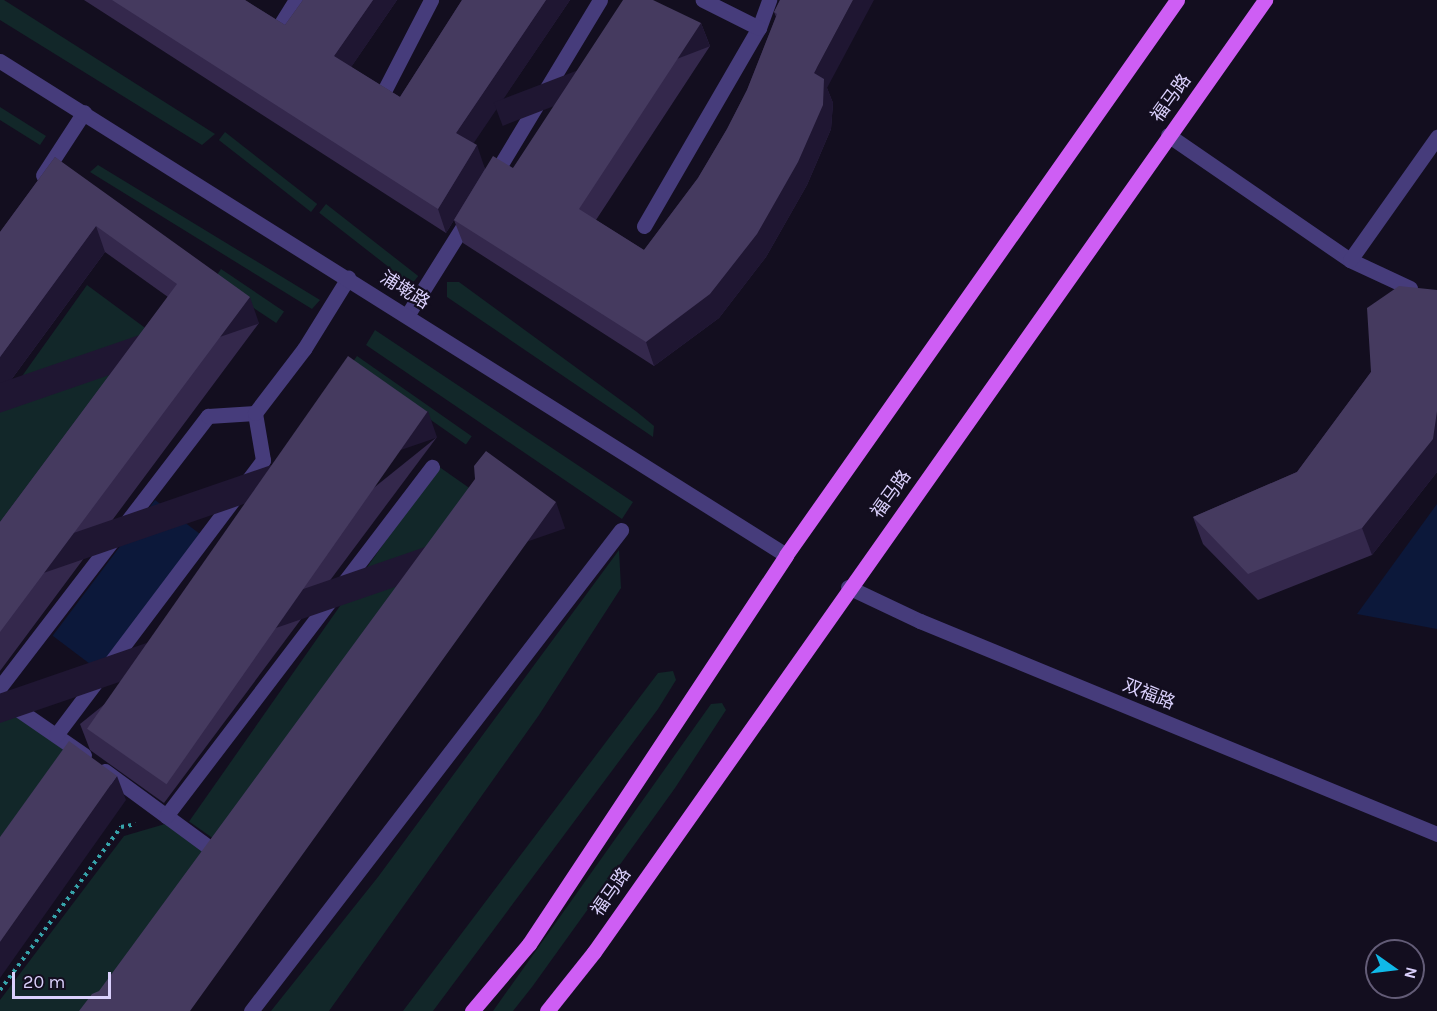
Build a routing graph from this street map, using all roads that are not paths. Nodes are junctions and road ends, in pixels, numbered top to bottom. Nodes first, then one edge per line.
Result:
1 (296, 0) edge
2 (431, 0) edge
3 (600, 0) edge
4 (704, 0) edge
5 (769, 0) edge
6 (1177, 0) edge
7 (1265, 0) edge
8 (282, 22) edge
9 (759, 28) junction
10 (0, 61) edge
11 (382, 95) edge
12 (84, 112) junction
13 (1168, 135) junction
14 (1437, 137) edge
15 (32, 189) edge
16 (644, 226) dead end
17 (1350, 260) junction
18 (348, 278) junction
19 (1410, 288) edge
20 (408, 314) junction
21 (255, 412) junction
22 (432, 466) dead end
23 (621, 530) dead end
24 (786, 555) junction
25 (848, 586) junction
26 (0, 687) edge
27 (0, 697) edge
28 (56, 735) junction
29 (166, 816) junction
30 (1437, 834) edge
31 (218, 854) edge
32 (251, 1011) edge
33 (472, 1011) edge
34 (547, 1011) edge

1 - 8 street
2 - 11 street
3 - 20 street
4 - 9 street
5 - 9 street
6 - 24 main road
7 - 13 main road, 福马路
9 - 16 street
10 - 12 street, 浦墘路
12 - 15 street
12 - 18 street, 浦墘路
13 - 17 street
13 - 25 main road, 福马路
14 - 17 street
17 - 19 street
18 - 20 street, 浦墘路
18 - 21 street
20 - 24 street, 浦墘路
21 - 26 street
21 - 28 street
22 - 29 street
23 - 32 street
24 - 33 main road
25 - 30 street, 双福路
25 - 34 main road, 福马路
27 - 28 street
28 - 29 street
29 - 31 street

